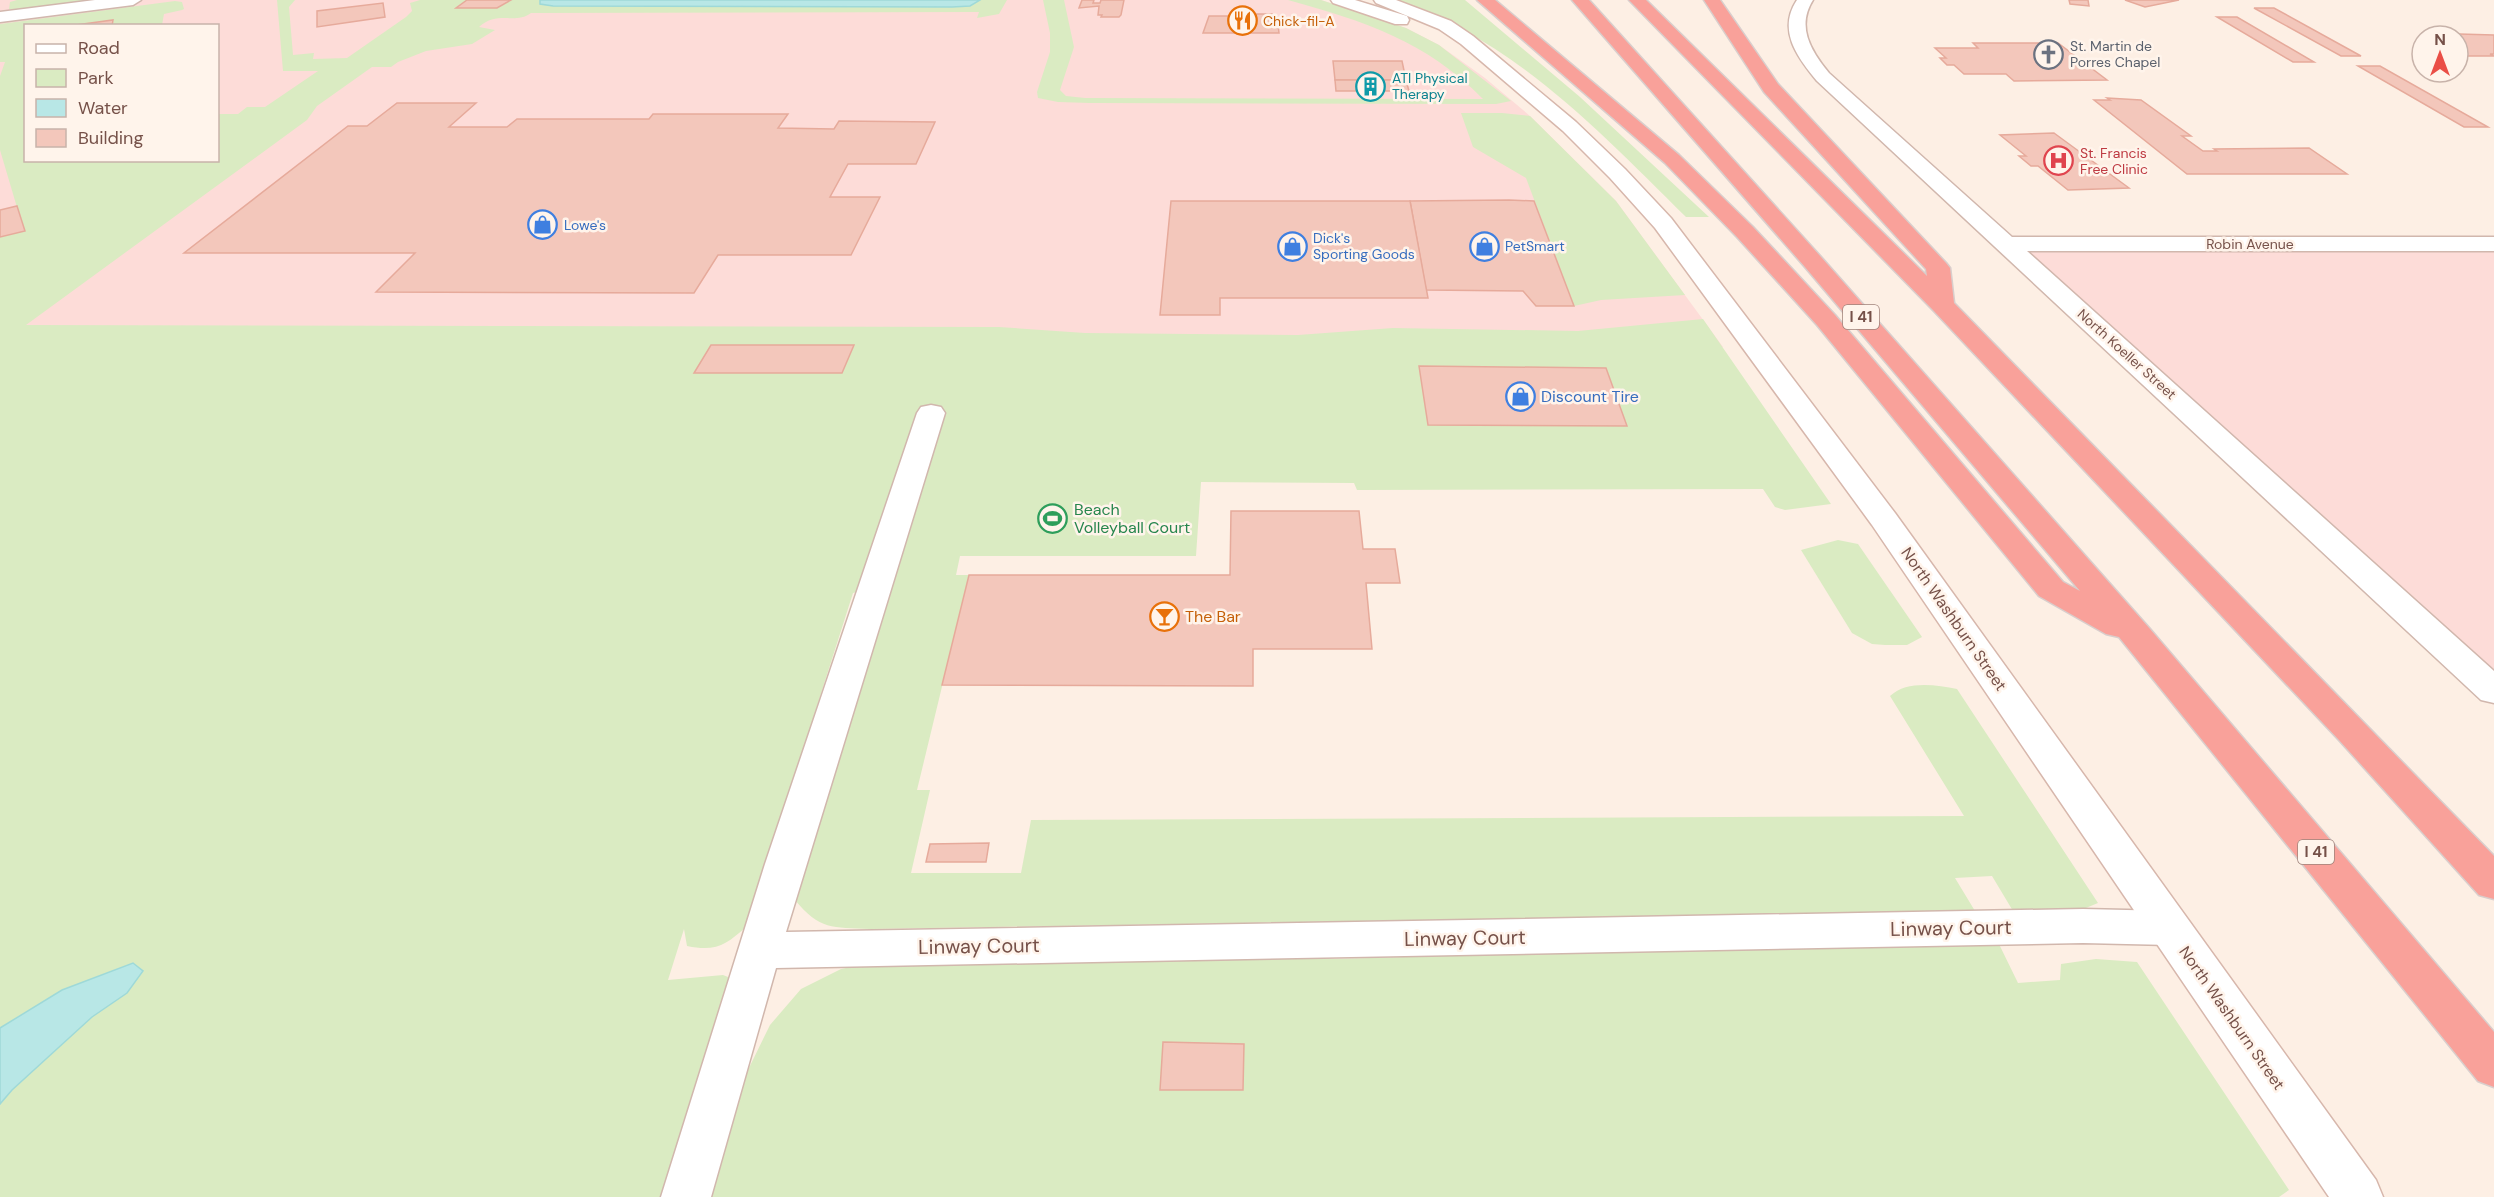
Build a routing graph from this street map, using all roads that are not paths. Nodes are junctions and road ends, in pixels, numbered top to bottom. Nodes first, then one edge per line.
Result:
1 (133, 0) edge
2 (1339, 0) edge
3 (1382, 0) edge
4 (1485, 0) edge
5 (1580, 0) edge
6 (1637, 0) edge
7 (1712, 0) edge
8 (1805, 0) edge
9 (0, 17) edge
10 (1509, 76) junction
11 (2006, 244) junction
12 (2494, 244) edge
13 (1942, 305) junction
14 (931, 414) dead end
15 (2138, 637) junction
16 (2494, 691) edge
17 (2494, 883) edge
18 (2170, 928) junction
19 (760, 950) junction
20 (2494, 1066) edge
21 (686, 1197) edge
22 (2358, 1197) edge

1 - 9 street
2 - 10 street, North Washburn Street
3 - 10 street, North Washburn Street
4 - 15 highway
5 - 15 highway, I 41
6 - 13 highway
7 - 13 highway
8 - 11 street, North Koeller Street
10 - 18 street, North Washburn Street
11 - 12 street, Robin Avenue
11 - 16 street, North Koeller Street
13 - 17 highway
14 - 19 street
15 - 20 highway, I 41
18 - 19 street, Linway Court
18 - 22 street, North Washburn Street
19 - 21 street

